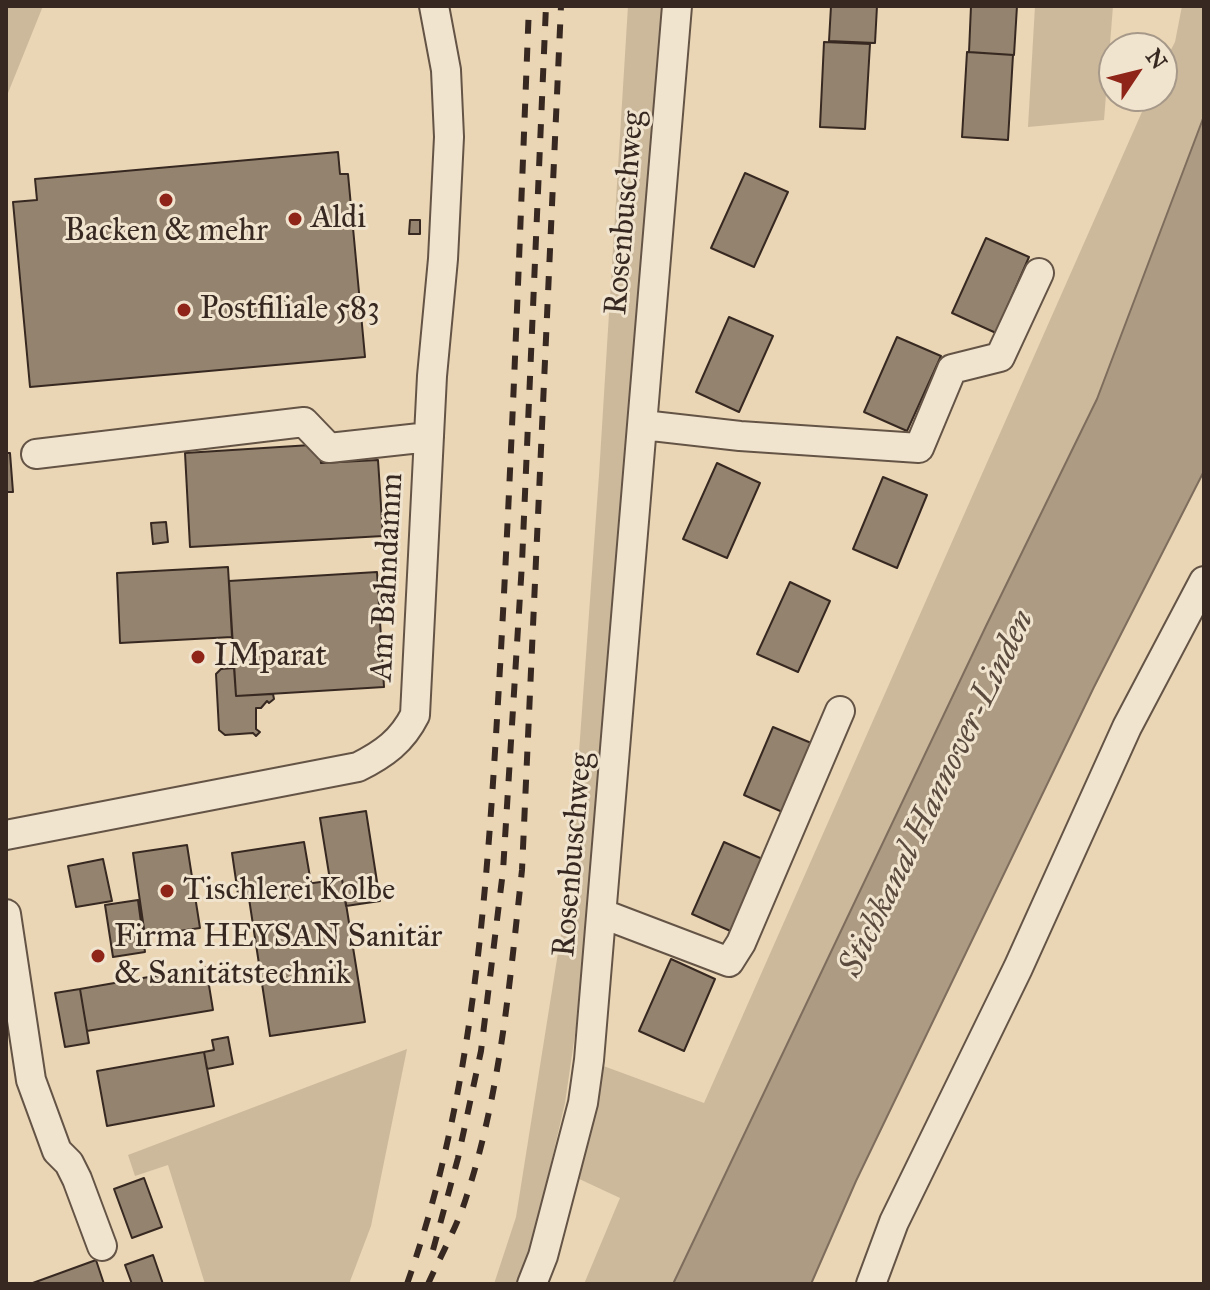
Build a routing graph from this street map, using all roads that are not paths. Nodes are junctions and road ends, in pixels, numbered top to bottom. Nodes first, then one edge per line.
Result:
1 (434, 6) edge
2 (677, 6) edge
3 (1039, 273) dead end
4 (643, 425) junction
5 (429, 437) junction
6 (36, 454) dead end
7 (1204, 581) edge
8 (840, 711) dead end
9 (6, 835) edge
10 (6, 914) edge
11 (603, 914) junction
12 (102, 1246) dead end
13 (532, 1284) edge
14 (871, 1284) edge

1 - 5 street, Am Bahndamm
2 - 4 street, Rosenbuschweg
3 - 4 street
4 - 11 street, Rosenbuschweg
5 - 6 street
5 - 9 street, Am Bahndamm
7 - 14 street
8 - 11 street
10 - 12 street
11 - 13 street, Rosenbuschweg

